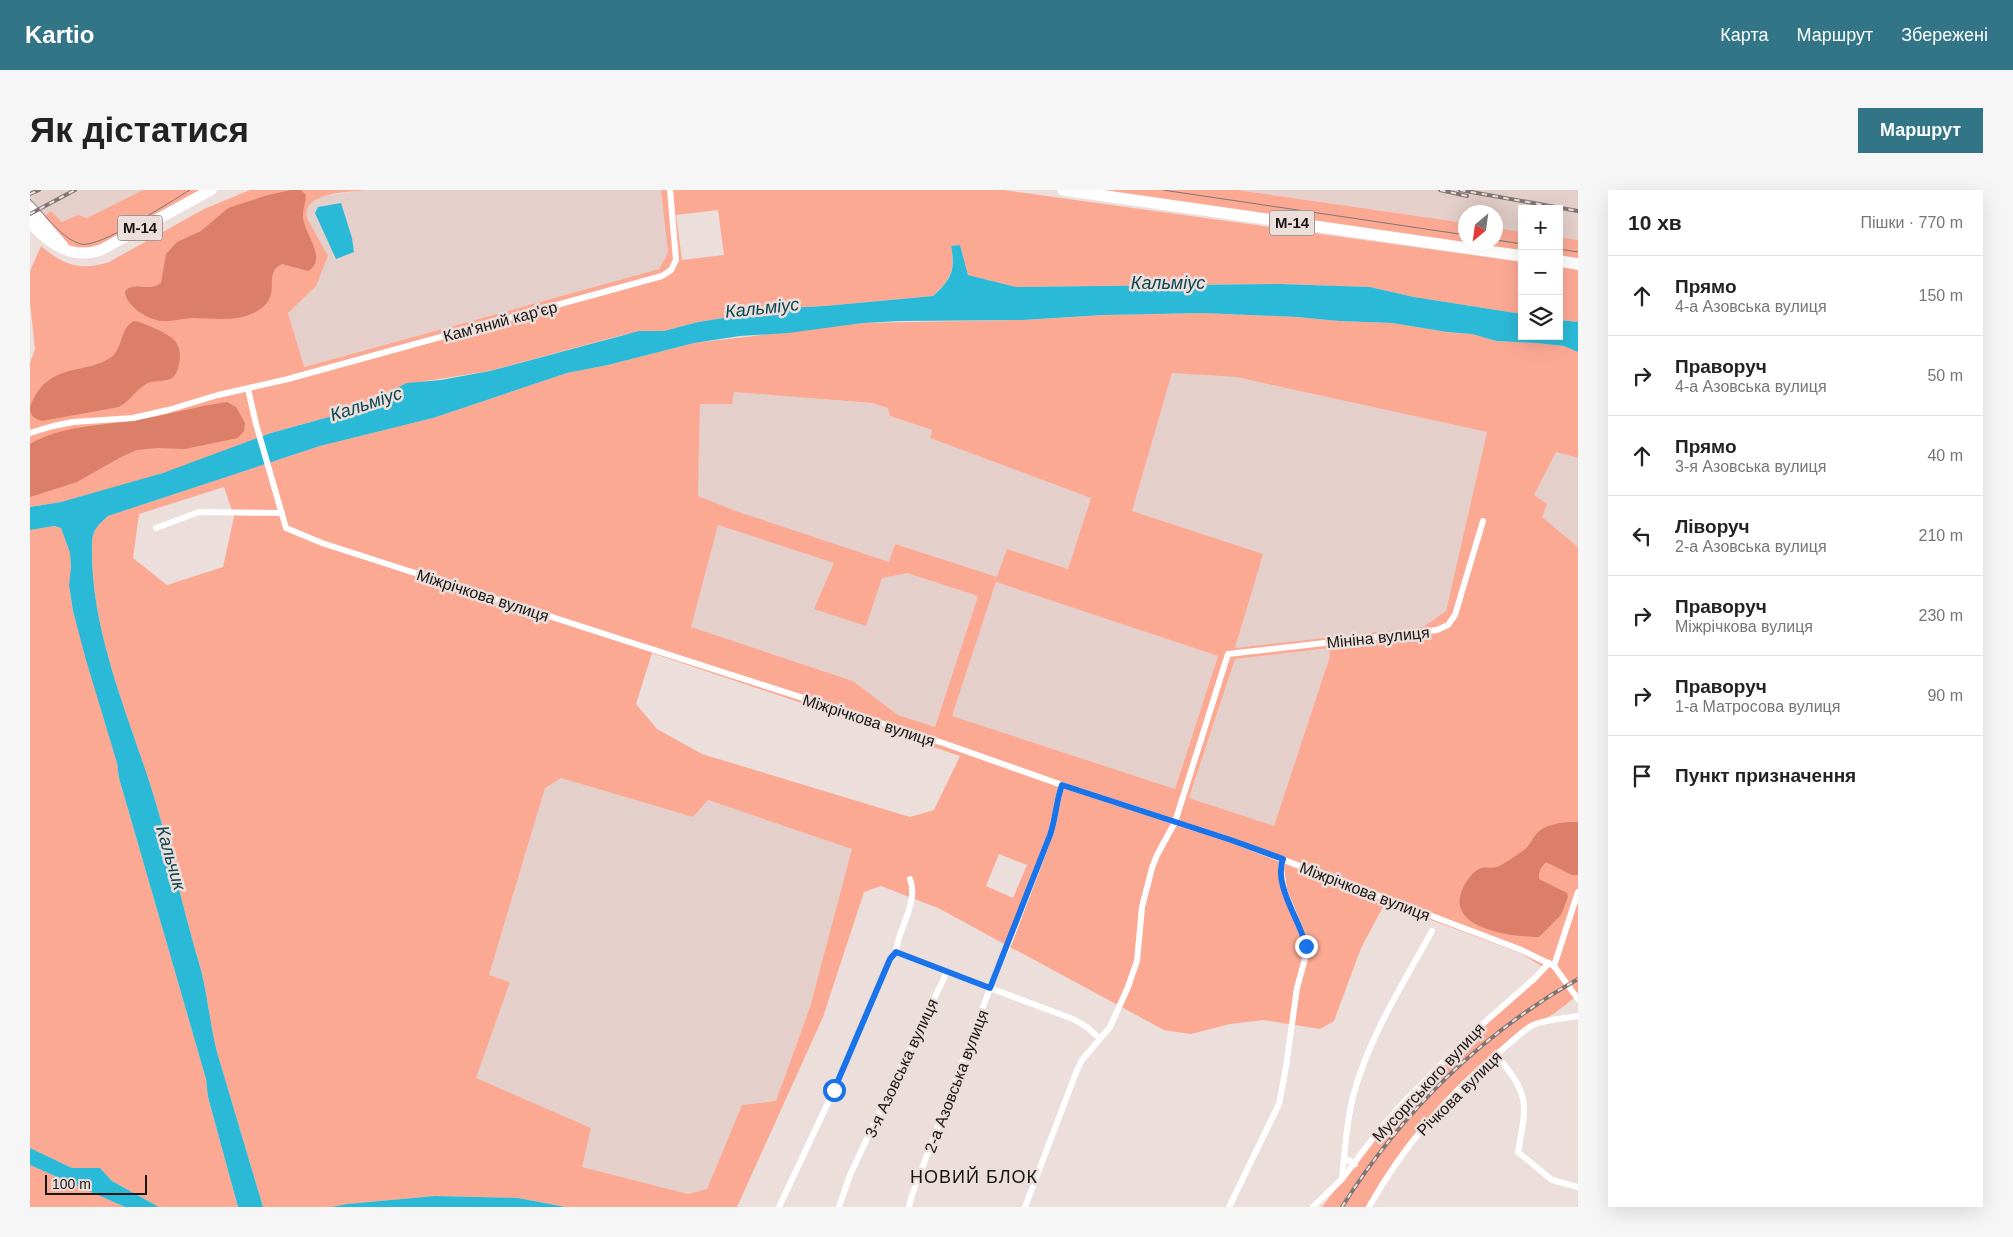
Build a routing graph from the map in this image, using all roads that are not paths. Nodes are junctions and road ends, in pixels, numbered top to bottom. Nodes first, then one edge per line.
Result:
1 (211, 190) edge
2 (670, 190) edge
3 (1063, 190) edge
4 (30, 208) edge
5 (30, 223) edge
6 (48, 235) junction
7 (1518, 255) edge
8 (1563, 262) edge
9 (1578, 264) edge
10 (248, 389) junction
11 (30, 433) edge
12 (282, 513) junction
13 (1483, 521) dead end
14 (156, 528) dead end
15 (1062, 785) junction
16 (1175, 822) junction
17 (1283, 859) junction
18 (910, 880) dead end
19 (1578, 892) edge
20 (1432, 931) dead end
21 (896, 952) junction
22 (1551, 964) junction
23 (948, 972) junction
24 (990, 988) junction
25 (1578, 999) edge
26 (1578, 1016) edge
27 (1100, 1039) junction
28 (1496, 1055) junction
29 (1344, 1158) junction
30 (1356, 1164) junction
31 (1342, 1179) junction
32 (1578, 1187) edge
33 (779, 1207) edge
34 (839, 1207) edge
35 (909, 1207) edge
36 (1025, 1207) edge
37 (1229, 1207) edge
38 (1313, 1207) edge
39 (1369, 1207) edge

1 - 6 highway, М-14
2 - 10 street, Кам'яний кар'єр
3 - 7 highway, М-14
4 - 6 highway, М-14
5 - 6 highway, М-14
8 - 9 highway
10 - 11 street, Кам'яний кар'єр
10 - 12 street
12 - 14 street
12 - 15 street, Міжрічкова вулиця
13 - 16 street, Мініна вулиця
15 - 16 street, Міжрічкова вулиця
15 - 24 street, 2-а Азовська вулиця
16 - 17 street, Міжрічкова вулиця
16 - 27 street
17 - 22 street, Міжрічкова вулиця
17 - 37 street
18 - 21 street
19 - 22 street
20 - 29 street
21 - 23 street
21 - 33 street
22 - 25 street, Міжрічкова вулиця
22 - 30 street, Мусоргського вулиця
23 - 24 street
23 - 34 street, 3-я Азовська вулиця
24 - 27 street
24 - 35 street, 2-а Азовська вулиця
26 - 28 street, Річкова вулиця
27 - 36 street
28 - 32 street
28 - 39 street, Річкова вулиця
29 - 30 street
29 - 31 street
30 - 31 street, Мусоргського вулиця
31 - 38 street, Мусоргського вулиця

